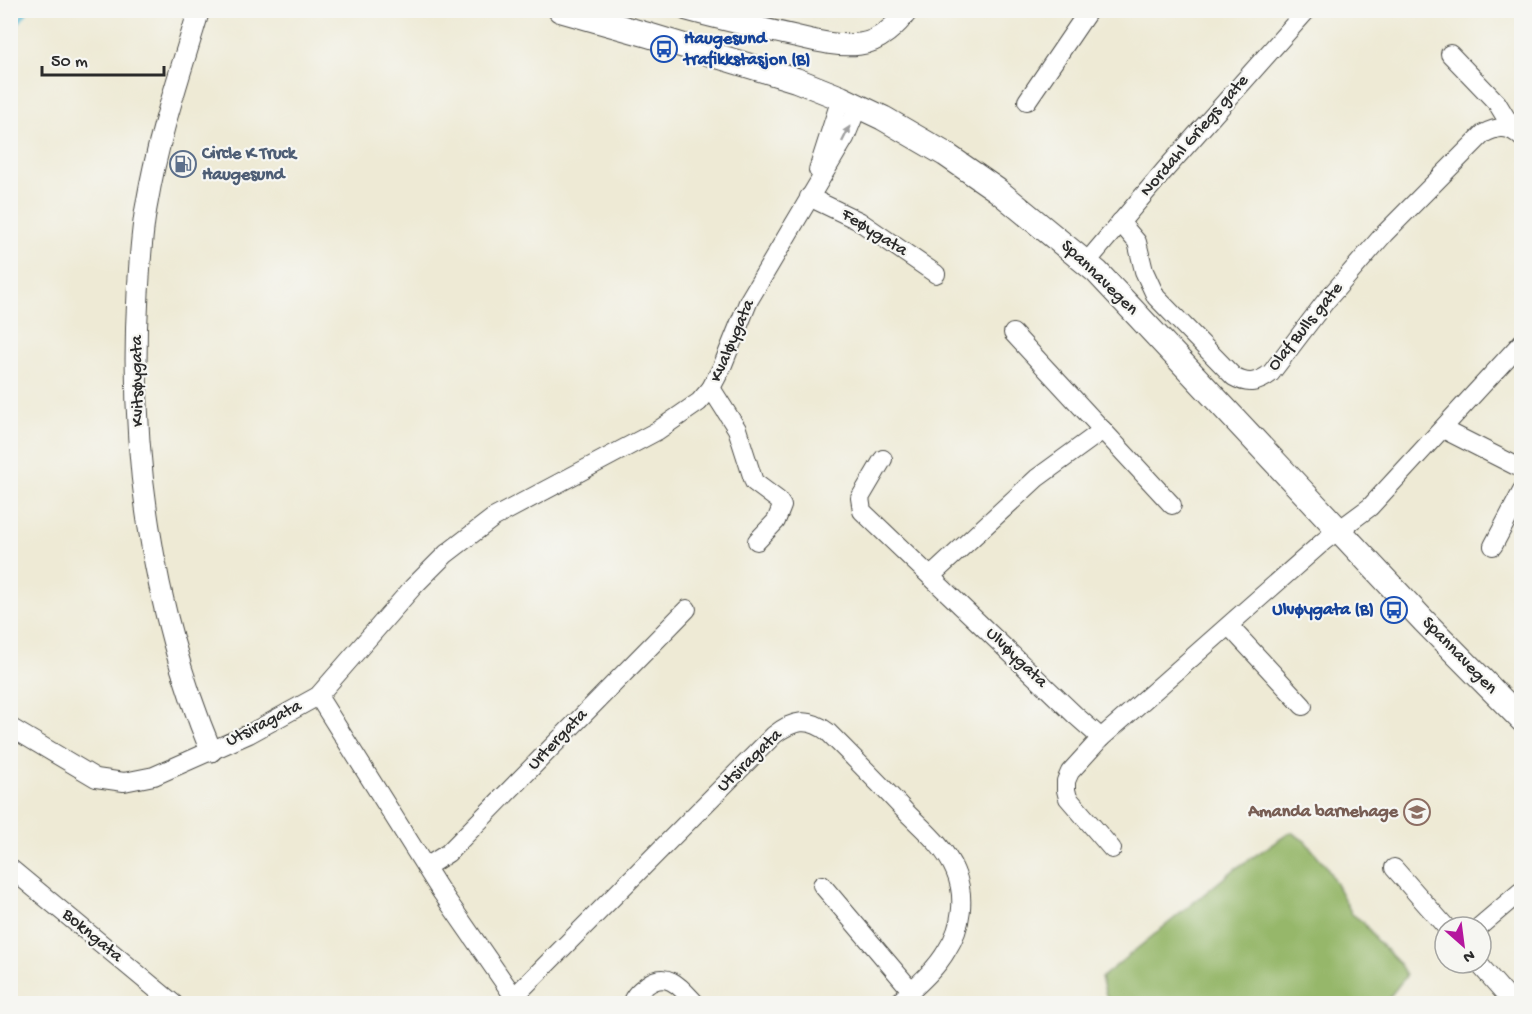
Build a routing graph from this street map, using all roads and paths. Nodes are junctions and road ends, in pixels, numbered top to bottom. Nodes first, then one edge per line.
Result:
1 (199, 10) edge
2 (560, 10) edge
3 (687, 10) edge
4 (908, 10) edge
5 (1089, 10) edge
6 (1307, 10) edge
7 (1450, 54) dead end
8 (1027, 100) dead end
9 (850, 102) junction
10 (1518, 134) edge
11 (809, 197) junction
12 (1120, 222) junction
13 (1086, 263) junction
14 (936, 274) dead end
15 (1013, 333) dead end
16 (1521, 342) edge
17 (711, 388) junction
18 (1443, 429) junction
19 (1103, 430) junction
20 (883, 459) dead end
21 (1521, 469) edge
22 (1521, 491) edge
23 (1172, 505) dead end
24 (1340, 530) junction
25 (758, 541) dead end
26 (1493, 546) dead end
27 (932, 576) junction
28 (687, 609) dead end
29 (1228, 626) junction
30 (318, 696) junction
31 (1304, 706) dead end
32 (1521, 720) edge
33 (10, 727) edge
34 (1101, 738) junction
35 (211, 751) junction
36 (1112, 849) dead end
37 (426, 867) junction
38 (10, 868) edge
39 (1394, 868) dead end
40 (822, 885) dead end
41 (1520, 892) dead end
42 (1435, 915) edge
43 (1493, 915) edge
44 (1489, 975) edge
45 (911, 990) junction
46 (517, 1000) edge
47 (174, 1004) edge
48 (632, 1004) edge
49 (696, 1004) edge
50 (897, 1004) edge
51 (1514, 1004) edge

1 - 35 street, Kvitsøygata
2 - 9 main road, Spannavegen
3 - 4 street
5 - 8 street
6 - 12 street, Nordahl Griegs gate
7 - 10 street, Olaf Bulls gate
9 - 11 street, Kvaløygata
9 - 13 main road, Spannavegen
10 - 12 street, Olaf Bulls gate
11 - 14 street, Feøygata
11 - 17 street, Kvaløygata
12 - 13 street, Nordahl Griegs gate
13 - 24 main road, Spannavegen
15 - 19 street
16 - 18 street
17 - 25 street, Kvaløygata
17 - 30 street, Utsiragata
18 - 21 street
18 - 24 street
19 - 23 street
19 - 27 street
20 - 27 street, Ulvøygata
22 - 26 street
24 - 29 street
24 - 32 main road, Spannavegen
27 - 34 street, Ulvøygata
28 - 37 street, Urtergata
29 - 31 street
29 - 34 street
30 - 35 street, Utsiragata
30 - 37 street, Utsiragata
33 - 35 street
34 - 36 street
37 - 46 street, Utsiragata
38 - 47 street, Bokngata
39 - 42 street
40 - 45 street
41 - 43 street
44 - 51 street
45 - 46 street, Utsiragata
45 - 50 street, Utsiragata
48 - 49 street

